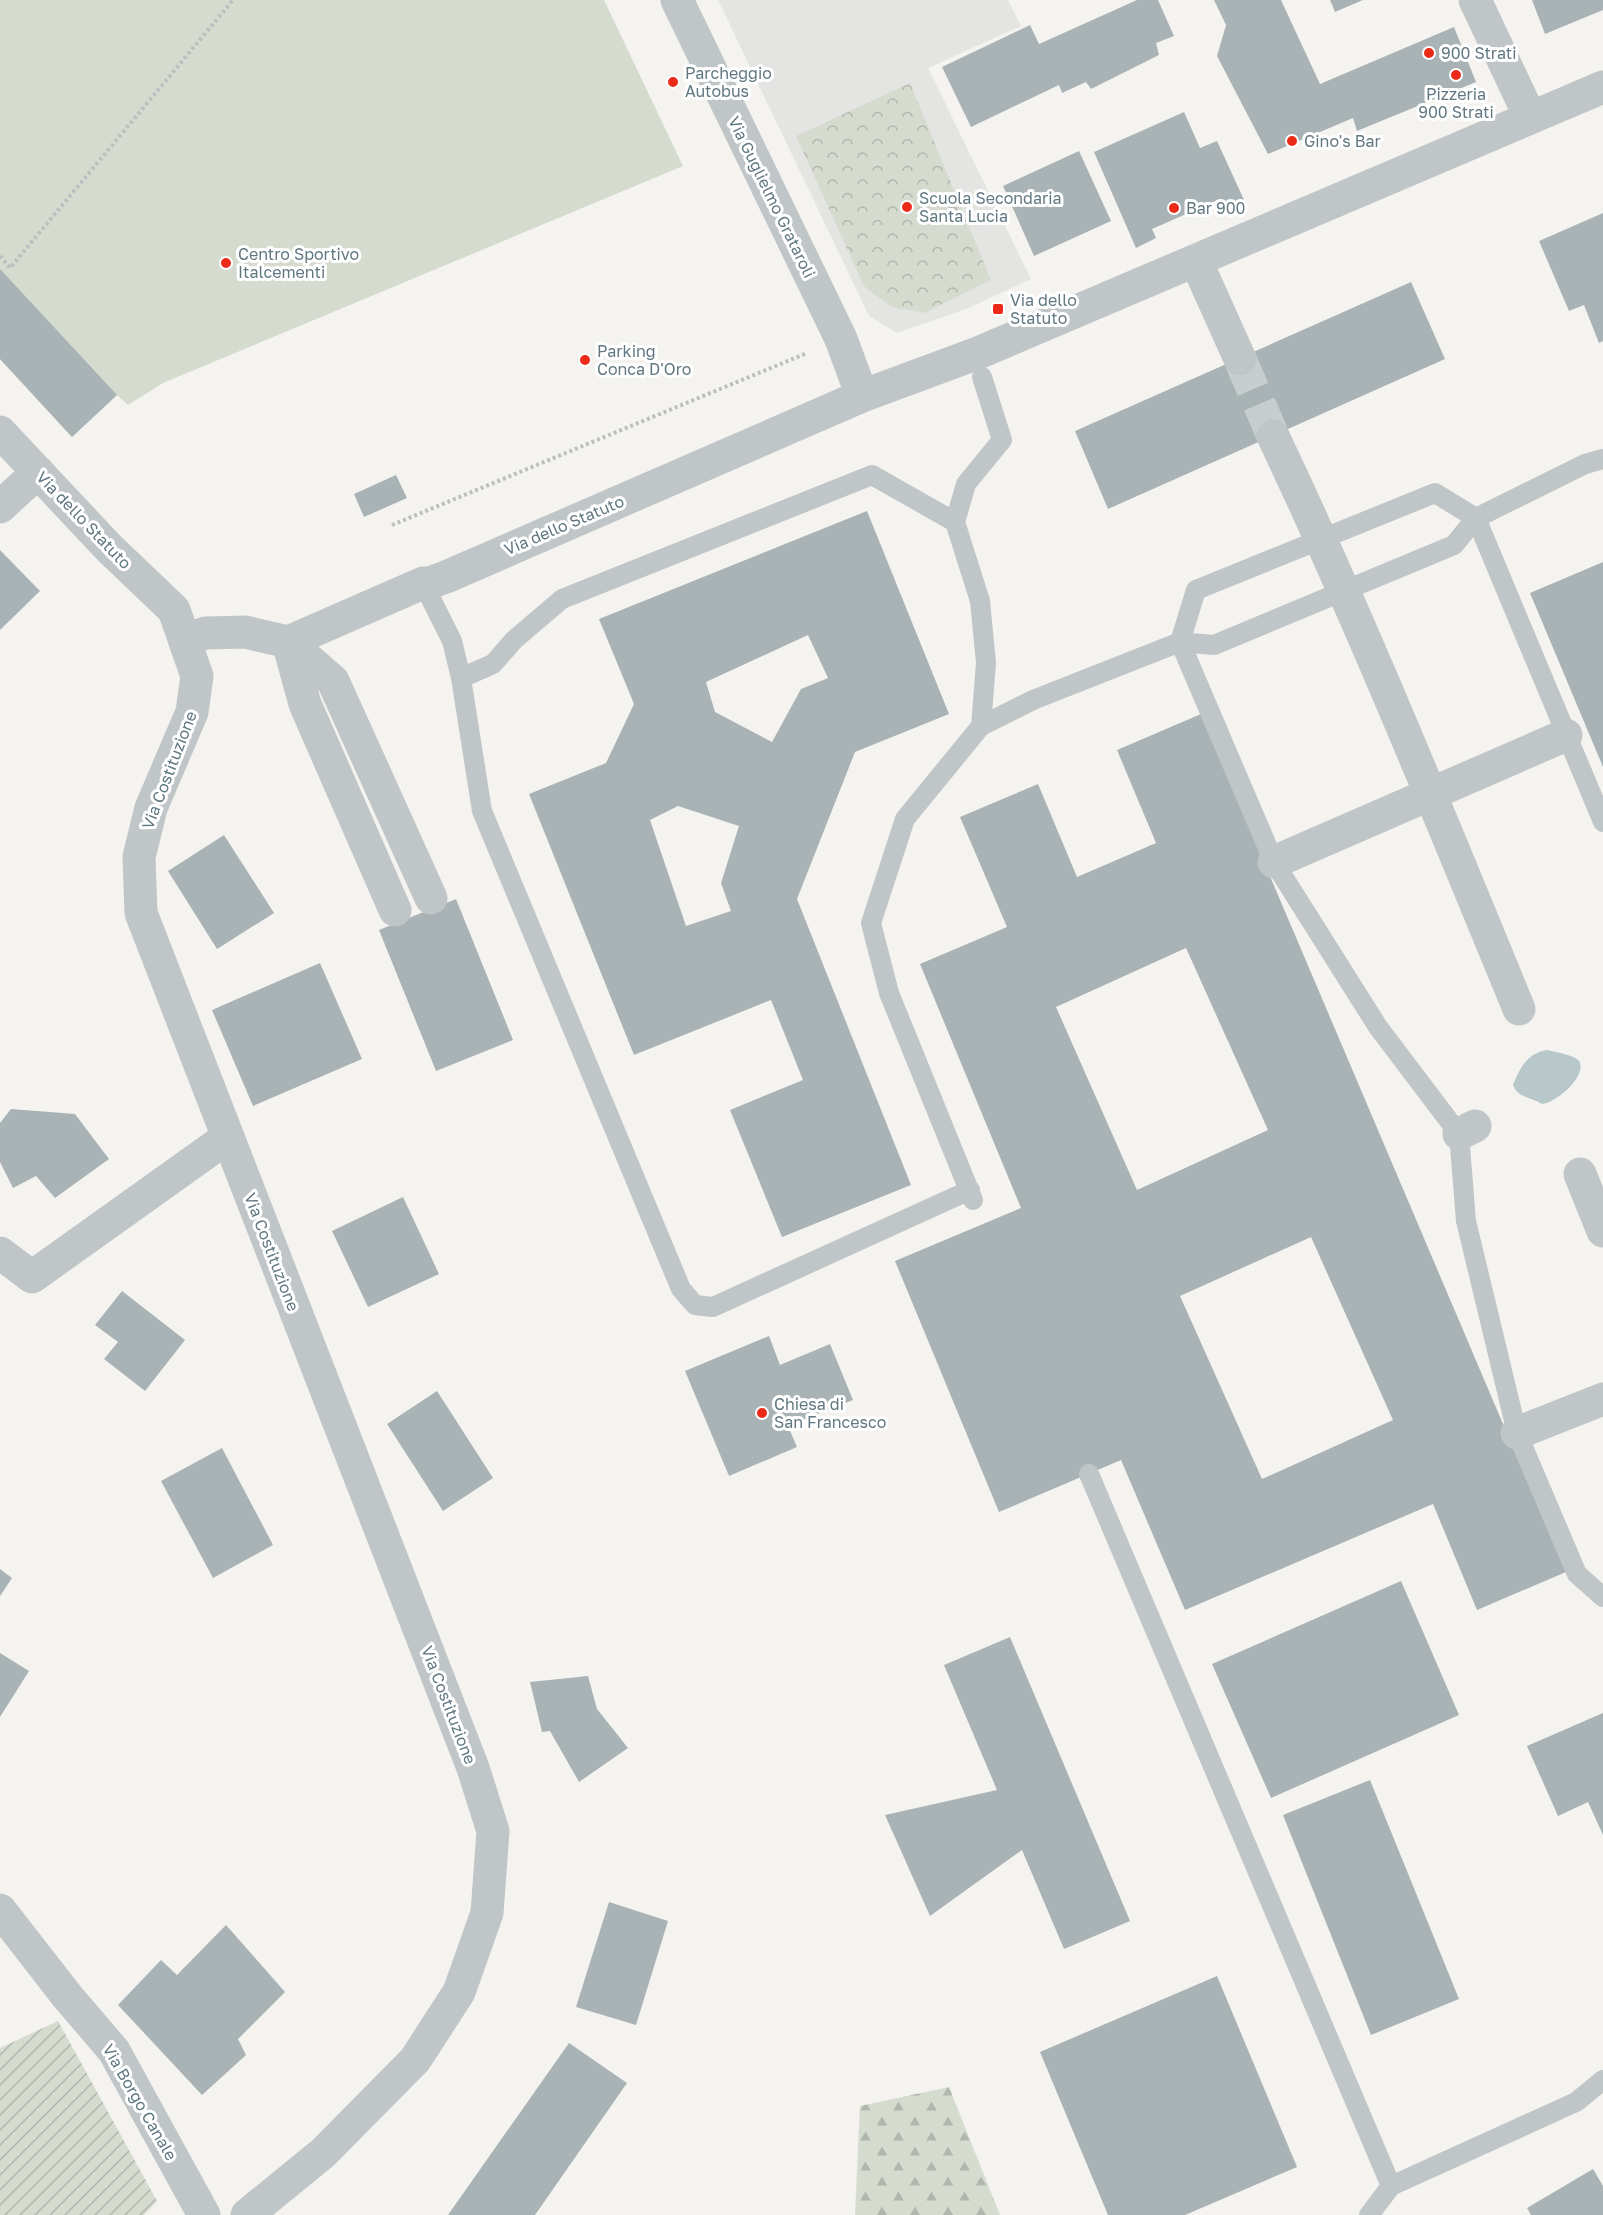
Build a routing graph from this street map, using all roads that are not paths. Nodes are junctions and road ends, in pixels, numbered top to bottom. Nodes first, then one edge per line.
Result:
1 (677, 0) edge
2 (1475, 0) edge
3 (1603, 87) edge
4 (1530, 117) junction
5 (1196, 261) junction
6 (1240, 359) tunnel mouth
7 (980, 365) junction
8 (862, 396) junction
9 (0, 432) edge
10 (1273, 436) tunnel mouth
11 (1603, 459) edge
12 (38, 472) junction
13 (0, 507) edge
14 (1476, 518) junction
15 (955, 522) junction
16 (1322, 540) junction
17 (423, 583) junction
18 (1343, 590) junction
19 (185, 640) junction
20 (288, 642) junction
21 (1180, 642) junction
22 (461, 678) junction
23 (981, 726) junction
24 (1566, 735) junction
25 (1431, 795) junction
26 (1603, 822) edge
27 (1274, 862) junction
28 (431, 898) dead end
29 (395, 910) dead end
30 (1519, 1009) dead end
31 (228, 1137) junction
32 (1580, 1174) dead end
33 (1603, 1232) edge
34 (0, 1253) edge
35 (1603, 1398) edge
36 (1517, 1433) junction
37 (1089, 1474) dead end
38 (1603, 1597) edge
39 (0, 1910) edge
40 (1603, 2080) edge
41 (1391, 2186) junction
42 (204, 2215) edge
43 (247, 2215) edge
44 (1369, 2215) edge

1 - 8 street, Via Guglielmo Grataroli
2 - 4 street
3 - 4 street, Via dello Statuto
4 - 5 street, Via dello Statuto
5 - 6 street
5 - 7 street, Via dello Statuto
7 - 8 street, Via dello Statuto
7 - 15 lane
8 - 17 street, Via dello Statuto
9 - 12 street, Via dello Statuto
10 - 16 street
11 - 14 lane
12 - 13 street
12 - 19 street, Via dello Statuto
14 - 16 lane
14 - 18 lane
14 - 24 lane
15 - 22 lane
15 - 23 lane
16 - 18 street
16 - 21 lane
17 - 20 street, Via dello Statuto
17 - 22 lane
18 - 21 lane
18 - 25 street
19 - 20 street
19 - 31 street, Via Costituzione
20 - 28 street
20 - 29 street
21 - 23 lane
21 - 27 lane
22 - 23 lane
24 - 25 street
24 - 26 lane
25 - 27 street
25 - 30 street
27 - 36 lane
31 - 34 street
31 - 43 street, Via Costituzione
32 - 33 street
35 - 36 street
36 - 38 lane
37 - 41 lane
39 - 42 street, Via Borgo Canale
40 - 41 lane
41 - 44 lane

